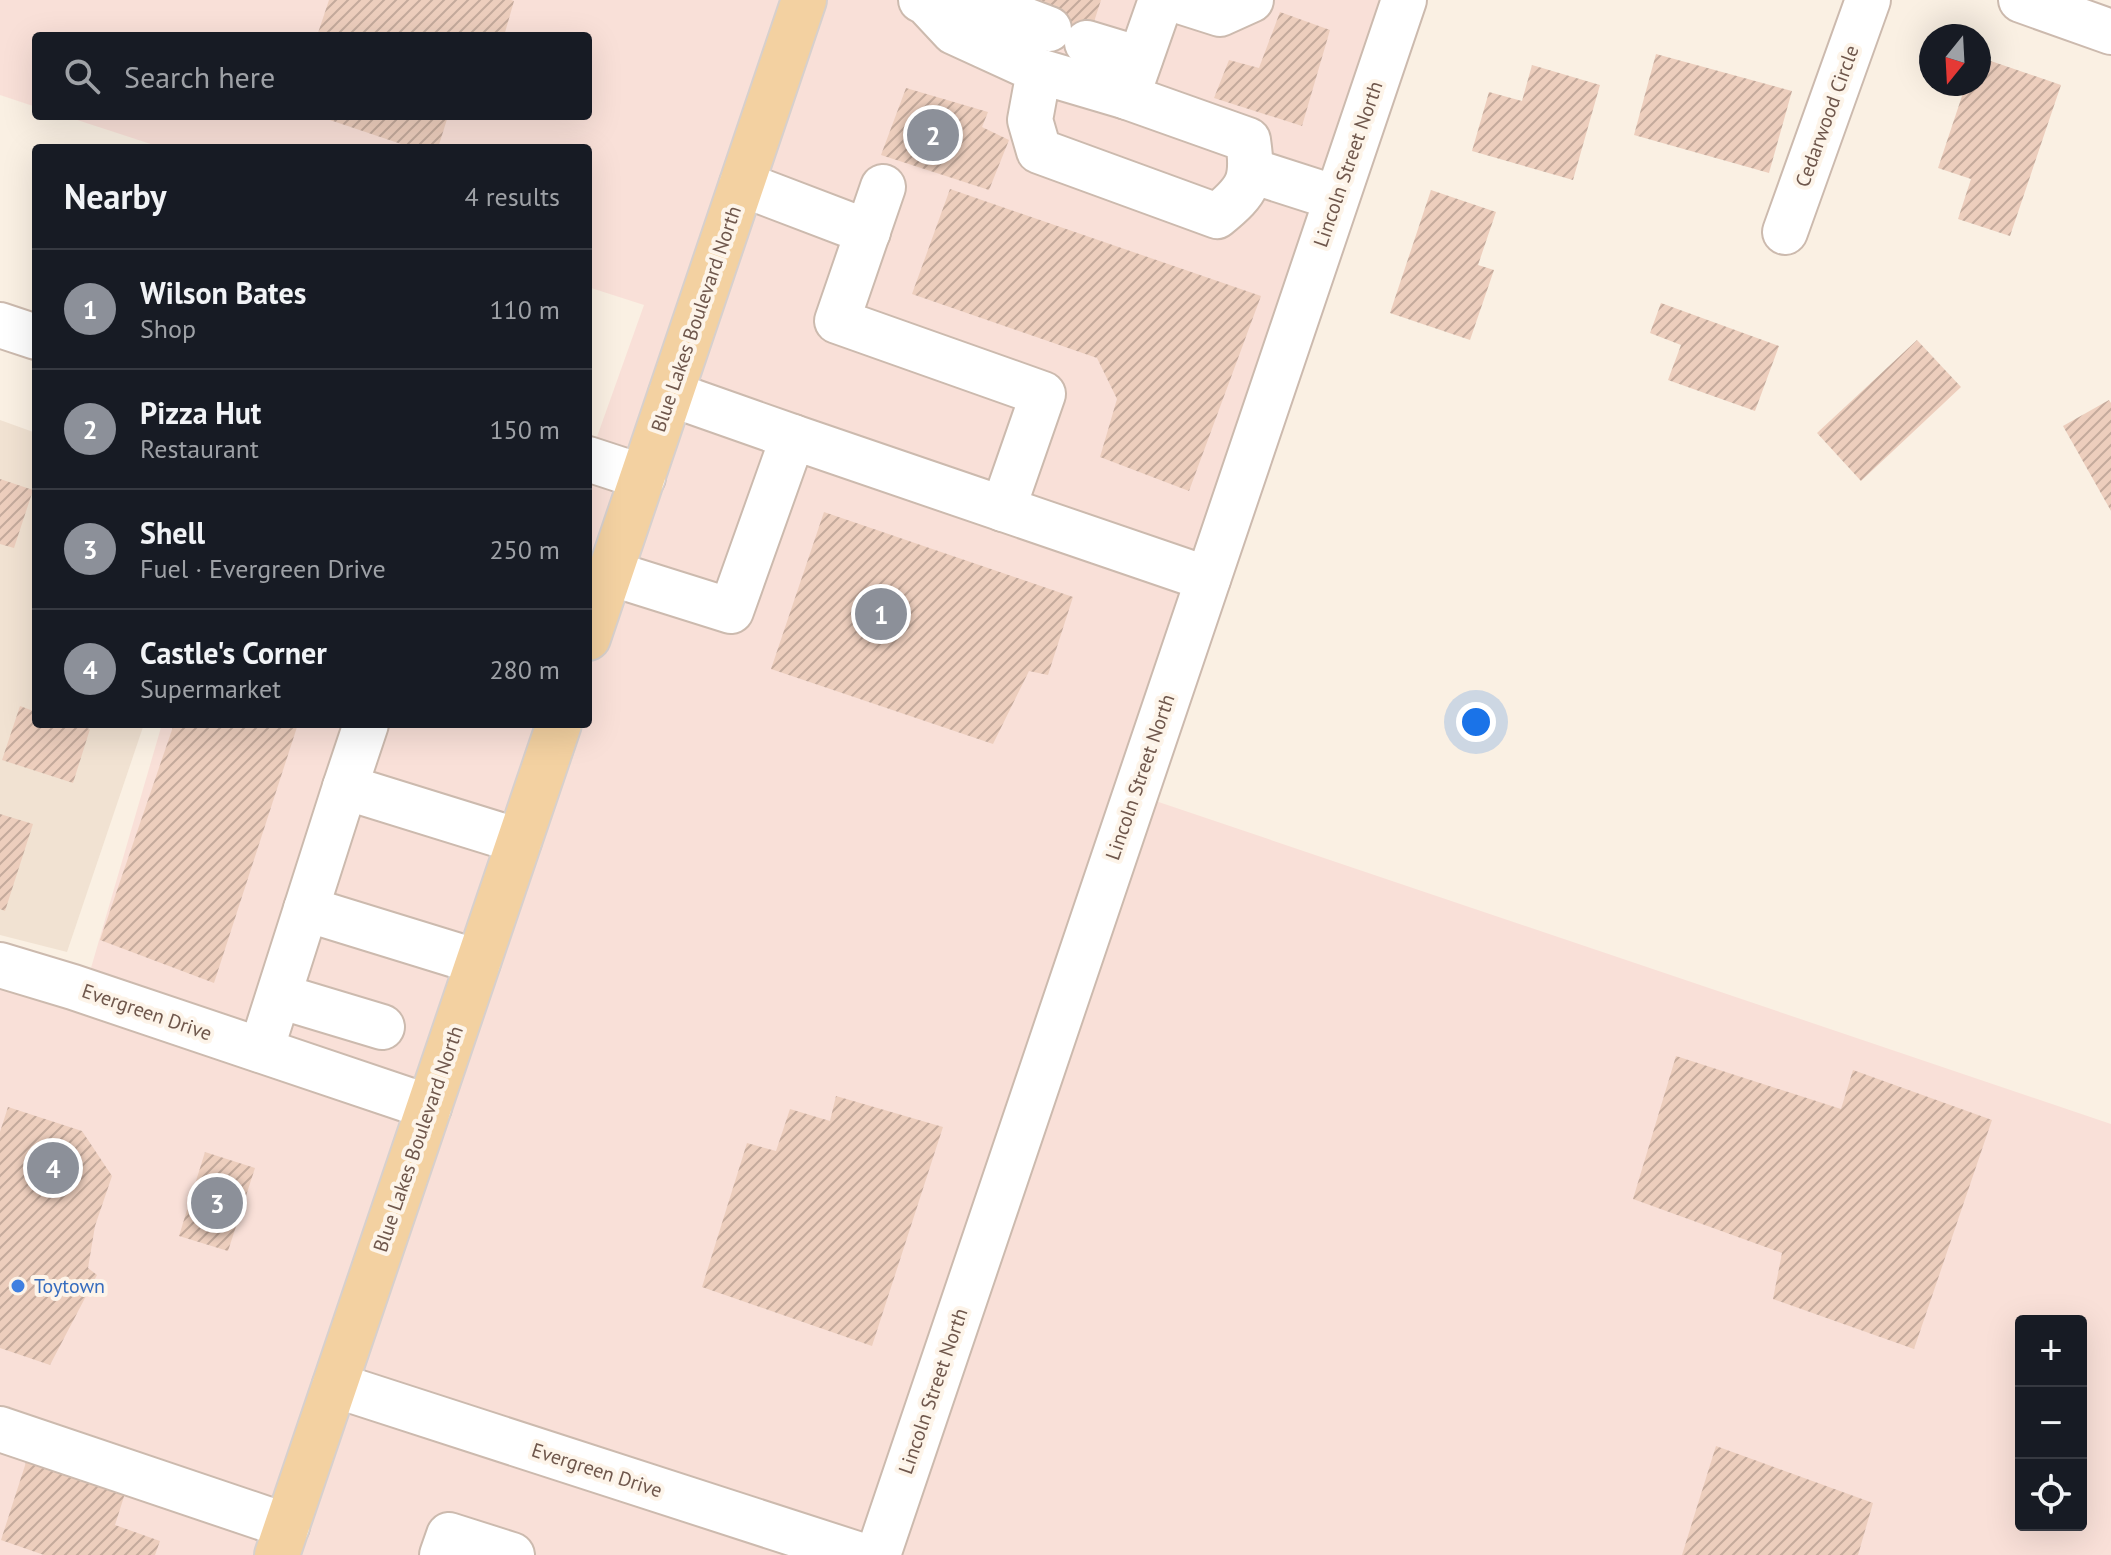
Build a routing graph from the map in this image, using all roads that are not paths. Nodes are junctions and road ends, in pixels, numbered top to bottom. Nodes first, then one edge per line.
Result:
1 (804, 0) edge
2 (972, 0) edge
3 (1161, 0) edge
4 (1176, 0) edge
5 (1251, 0) edge
6 (1404, 0) edge
7 (1868, 0) edge
8 (2021, 0) edge
9 (925, 1) edge
10 (2111, 32) edge
11 (1039, 71) junction
12 (1134, 78) junction
13 (1252, 171) junction
14 (742, 184) junction
15 (883, 187) dead end
16 (1336, 198) junction
17 (868, 232) junction
18 (1785, 232) dead end
19 (0, 325) edge
20 (32, 336) edge
21 (671, 394) junction
22 (793, 437) junction
23 (592, 460) edge
24 (643, 477) junction
25 (1003, 509) junction
26 (610, 573) junction
27 (1208, 579) junction
28 (592, 626) edge
29 (365, 728) edge
30 (558, 728) edge
31 (345, 787) junction
32 (519, 841) junction
33 (306, 909) junction
34 (478, 962) junction
35 (0, 965) edge
36 (279, 996) junction
37 (382, 1027) dead end
38 (261, 1050) junction
39 (429, 1107) junction
40 (335, 1385) junction
41 (0, 1429) edge
42 (282, 1540) edge
43 (442, 1555) edge
44 (512, 1555) edge
45 (860, 1555) edge
46 (878, 1555) edge

1 - 14 main road, Blue Lakes Boulevard North
2 - 12 street
3 - 12 street
4 - 5 street
6 - 16 street, Lincoln Street North
7 - 18 street, Cedarwood Circle
8 - 10 street
9 - 11 street
11 - 12 street
11 - 13 street
12 - 13 street
13 - 16 street
14 - 17 street
14 - 21 main road, Blue Lakes Boulevard North
15 - 17 street
16 - 27 street, Lincoln Street North
17 - 25 street
19 - 20 street
21 - 22 street
21 - 24 main road, Blue Lakes Boulevard North
22 - 25 street
22 - 26 street
23 - 24 street
24 - 26 main road, Blue Lakes Boulevard North
25 - 27 street
26 - 28 main road, Blue Lakes Boulevard North
27 - 46 street, Lincoln Street North
29 - 31 street
30 - 32 main road, Blue Lakes Boulevard North
31 - 32 street
31 - 33 street
32 - 34 main road, Blue Lakes Boulevard North
33 - 34 street
33 - 36 street
34 - 39 main road, Blue Lakes Boulevard North
35 - 38 street, Evergreen Drive
36 - 37 street
36 - 38 street
38 - 39 street, Evergreen Drive
39 - 40 main road, Blue Lakes Boulevard North
40 - 42 main road, Blue Lakes Boulevard North
40 - 45 street, Evergreen Drive
41 - 42 street
43 - 44 street

